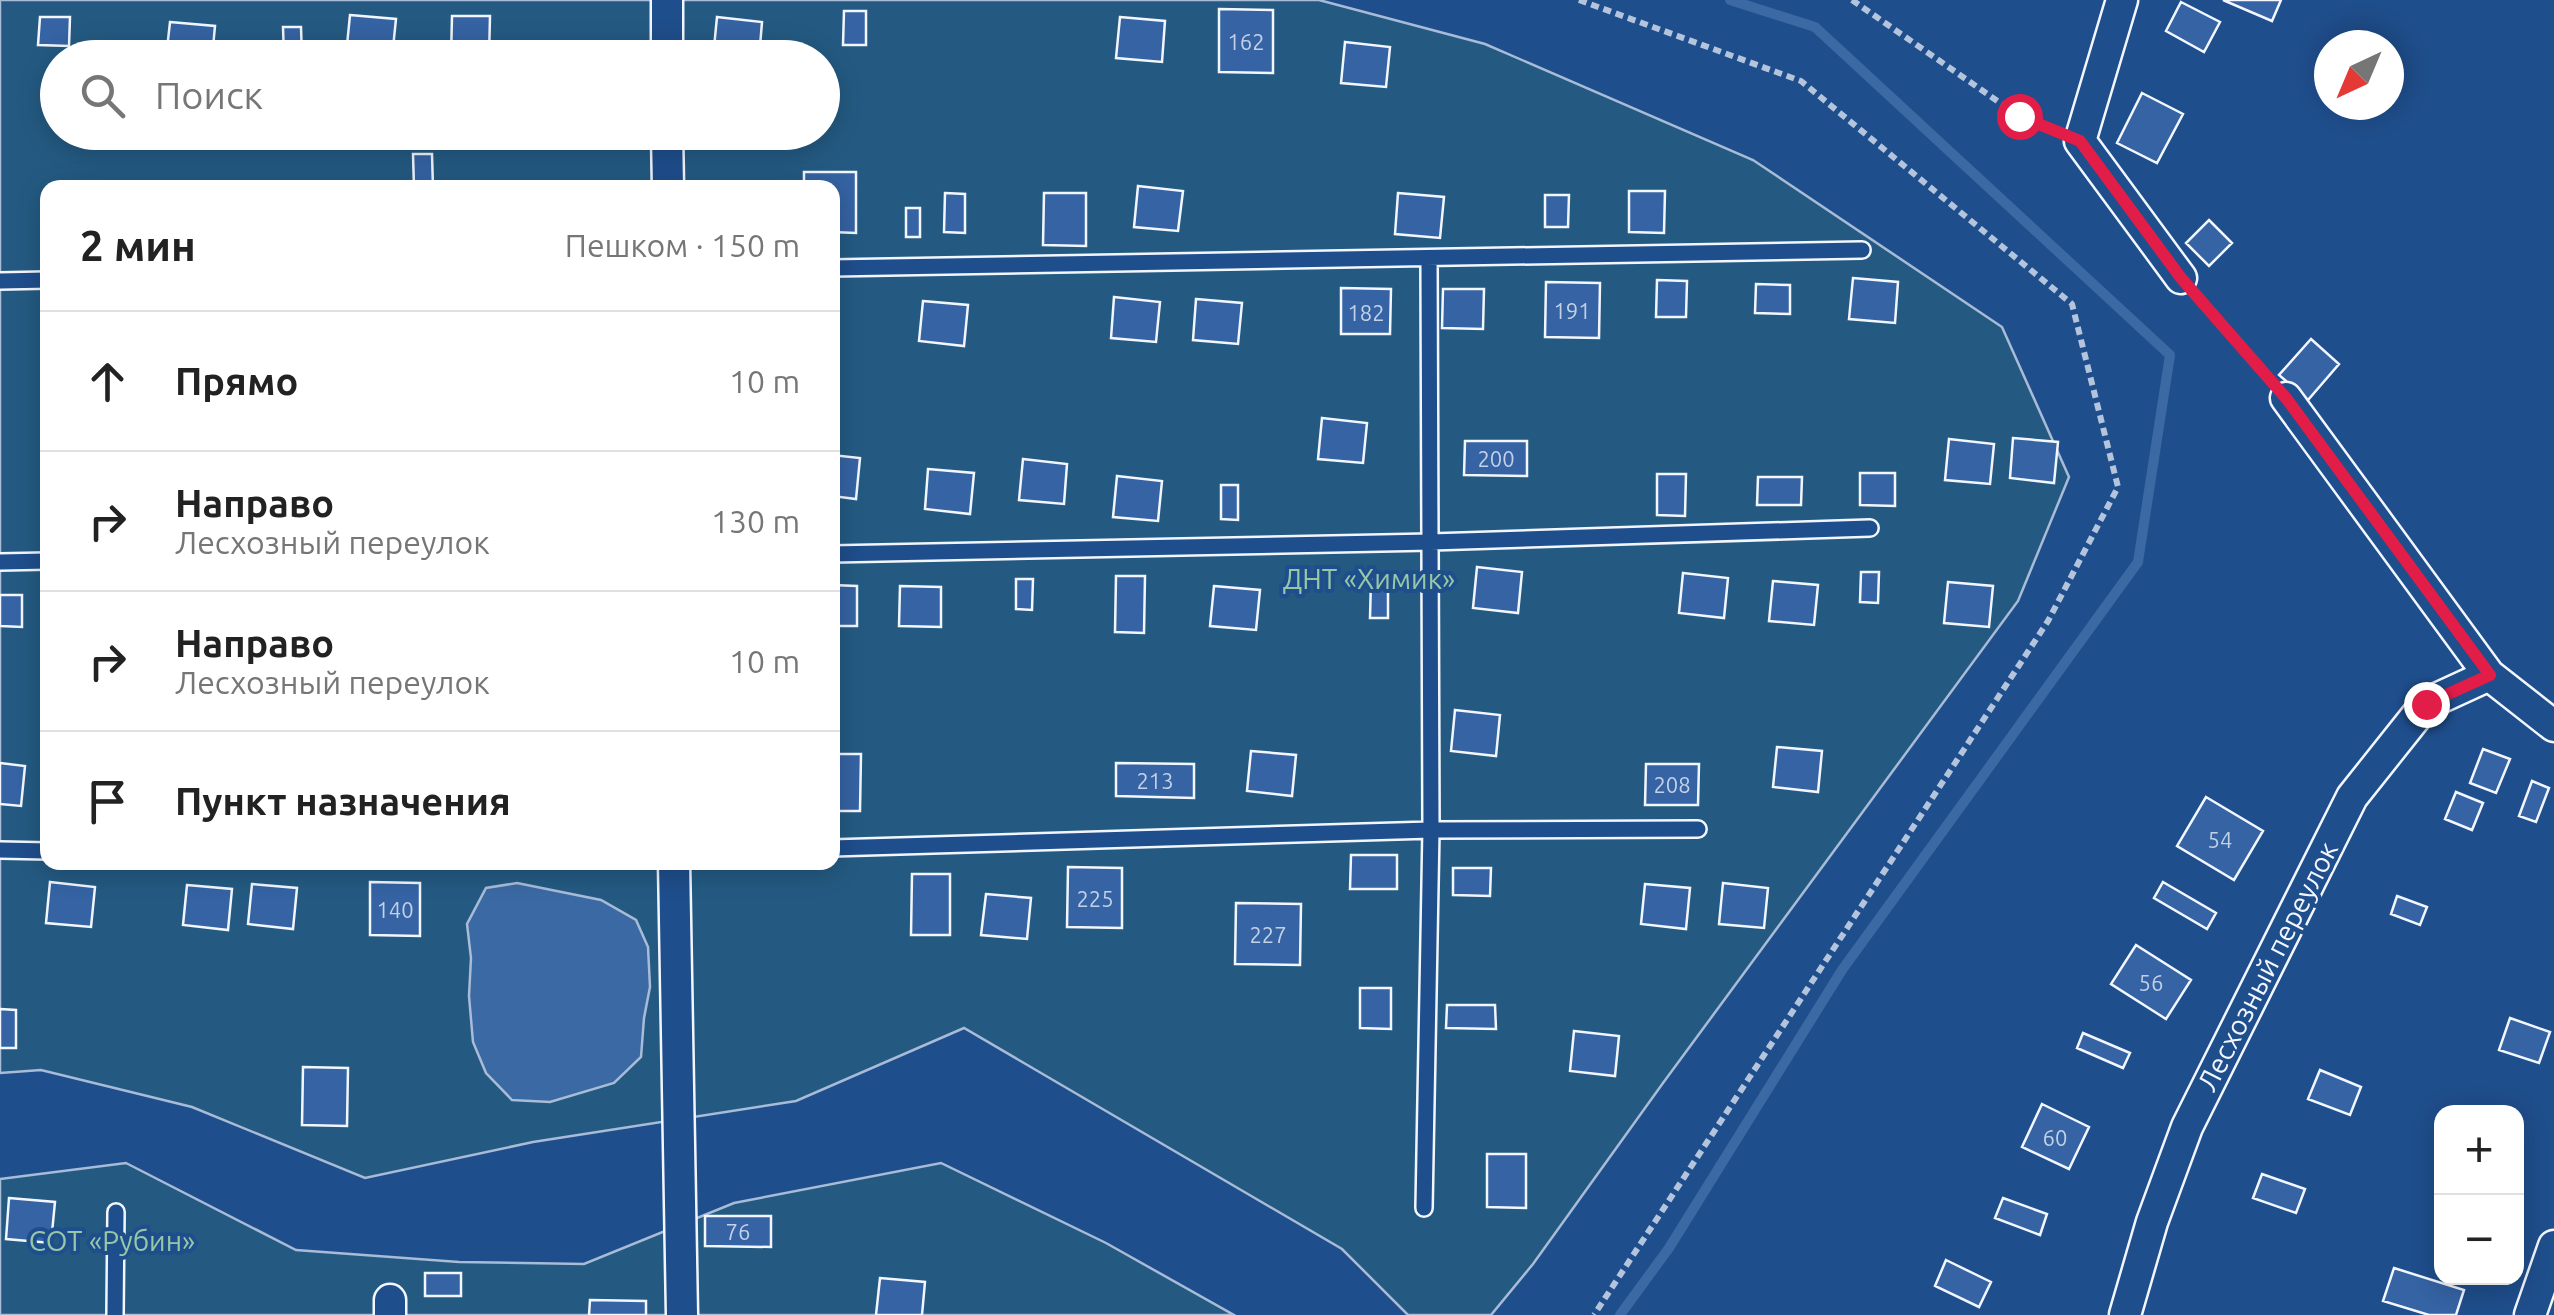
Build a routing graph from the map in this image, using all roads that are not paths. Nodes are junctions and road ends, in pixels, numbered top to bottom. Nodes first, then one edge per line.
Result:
1 (667, 0) edge
2 (2122, 0) edge
3 (667, 40) edge
4 (668, 150) edge
5 (668, 180) edge
6 (1862, 250) dead end
7 (1429, 259) junction
8 (840, 268) edge
9 (2181, 278) road end
10 (0, 280) edge
11 (40, 280) edge
12 (2286, 398) road end
13 (1870, 528) dead end
14 (1431, 542) junction
15 (840, 554) edge
16 (40, 561) edge
17 (0, 562) edge
18 (2490, 675) junction
19 (2554, 726) edge
20 (1698, 829) dead end
21 (1431, 830) junction
22 (840, 848) edge
23 (0, 850) edge
24 (40, 850) edge
25 (674, 870) edge
26 (1424, 1208) dead end
27 (116, 1212) dead end
28 (2554, 1246) edge
29 (116, 1315) edge
30 (682, 1315) edge
31 (2125, 1315) edge
32 (2530, 1315) edge

1 - 3 street
2 - 9 street
4 - 5 street
6 - 7 lane
7 - 8 lane
7 - 14 lane
10 - 11 lane
12 - 18 street
13 - 14 lane
14 - 15 lane
14 - 21 lane
16 - 17 lane
18 - 19 street
18 - 31 street, Лесхозный переулок
20 - 21 lane
21 - 22 lane
21 - 26 lane
23 - 24 lane
25 - 30 street
27 - 29 lane
28 - 32 street

